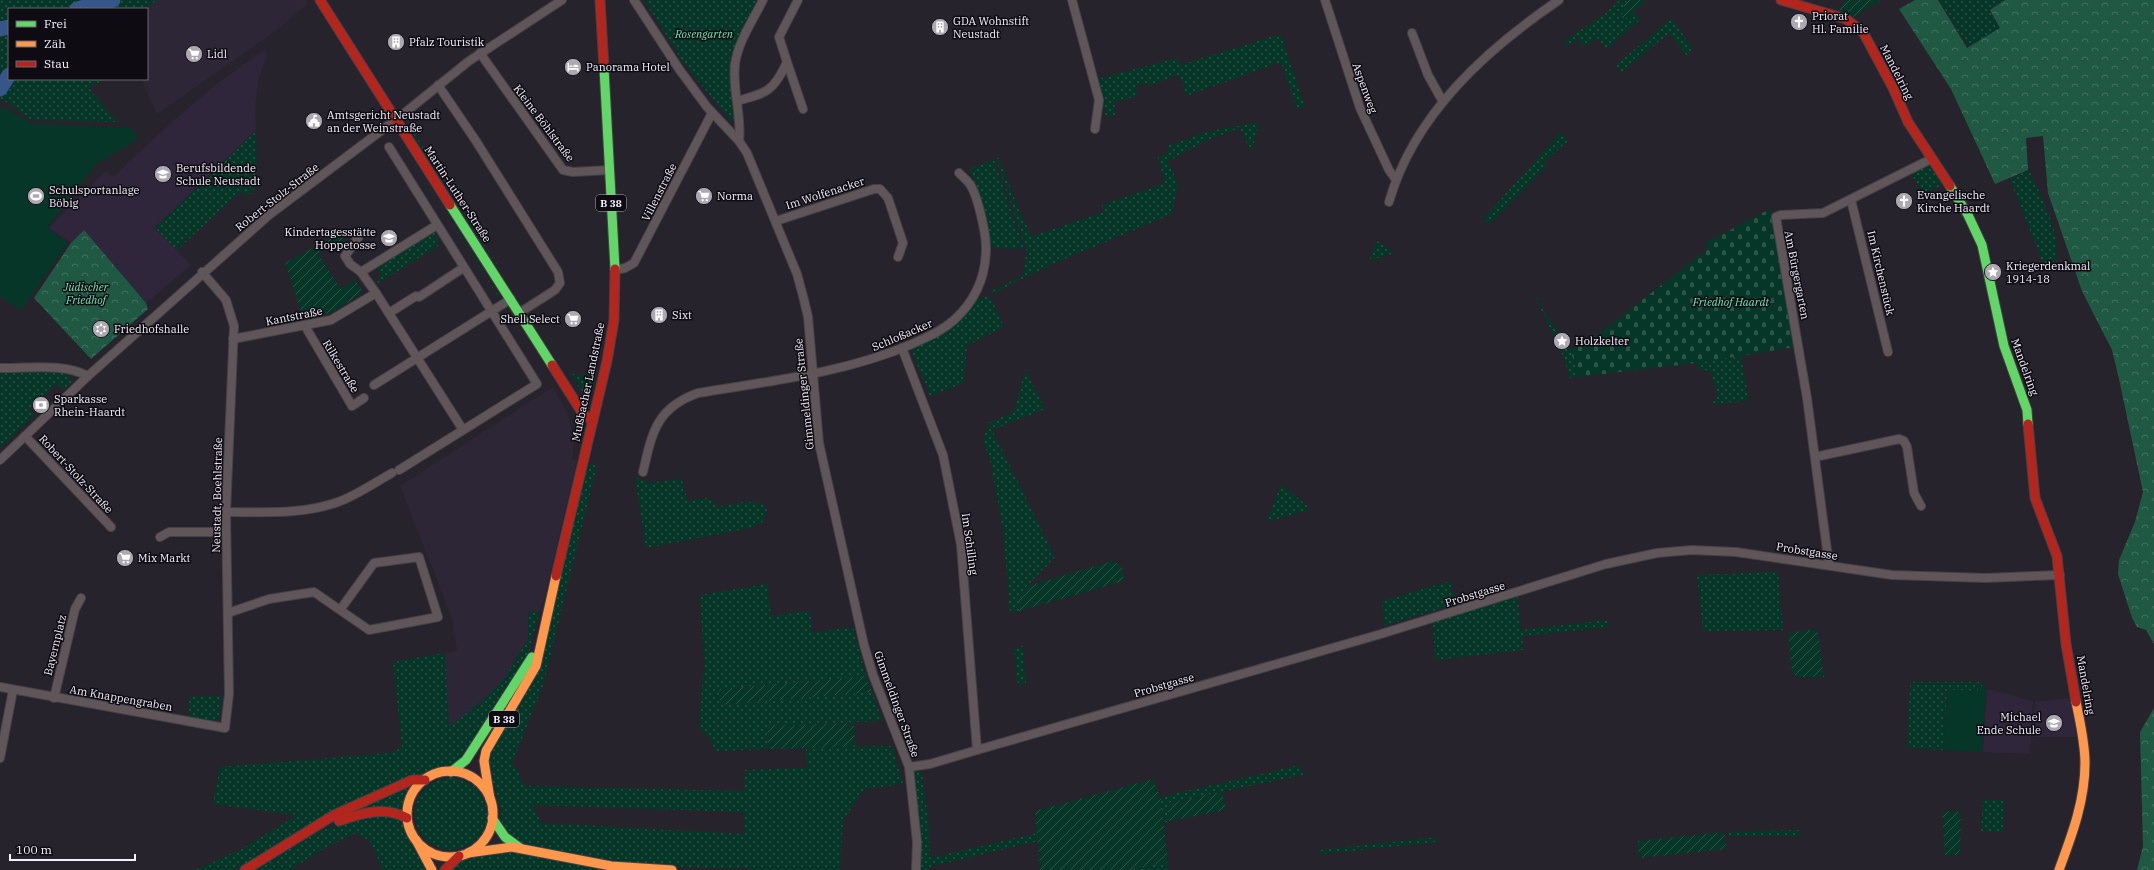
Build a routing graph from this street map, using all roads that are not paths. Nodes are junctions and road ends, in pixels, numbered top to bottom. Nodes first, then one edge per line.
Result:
1 (320, 0) edge
2 (562, 0) edge
3 (600, 0) edge
4 (634, 0) edge
5 (763, 0) edge
6 (798, 0) edge
7 (1072, 0) edge
8 (1325, 0) edge
9 (1559, 0) edge
10 (1781, 0) edge
11 (1412, 33) dead end
12 (480, 54) junction
13 (787, 62) junction
14 (438, 85) junction
15 (737, 101) junction
16 (1443, 102) junction
17 (803, 109) dead end
18 (712, 113) junction
19 (396, 119) junction
20 (1095, 129) dead end
21 (739, 141) junction
22 (389, 148) dead end
23 (1931, 159) junction
24 (609, 170) junction
25 (959, 173) dead end
26 (1396, 180) junction
27 (1851, 200) junction
28 (1390, 202) dead end
29 (776, 221) junction
30 (437, 225) junction
31 (358, 238) dead end
32 (898, 257) dead end
33 (463, 268) junction
34 (616, 270) junction
35 (202, 272) junction
36 (361, 272) junction
37 (376, 293) junction
38 (511, 299) junction
39 (492, 311) junction
40 (389, 313) junction
41 (519, 313) junction
42 (305, 326) junction
43 (233, 339) junction
44 (902, 348) junction
45 (1888, 352) dead end
46 (418, 358) junction
47 (0, 368) edge
48 (813, 373) junction
49 (88, 376) junction
50 (374, 385) dead end
51 (364, 398) dead end
52 (593, 421) junction
53 (463, 430) junction
54 (25, 436) junction
55 (1815, 457) junction
56 (0, 460) edge
57 (643, 472) dead end
58 (1921, 506) dead end
59 (226, 512) junction
60 (110, 527) dead end
61 (225, 532) junction
62 (160, 537) dead end
63 (1829, 565) junction
64 (2060, 575) junction
65 (81, 598) dead end
66 (340, 610) junction
67 (228, 613) junction
68 (540, 644) junction
69 (0, 687) edge
70 (13, 690) junction
71 (54, 698) junction
72 (225, 728) joint
73 (977, 750) junction
74 (0, 758) edge
75 (909, 767) junction
76 (451, 772) junction
77 (425, 780) junction
78 (490, 799) junction
79 (407, 818) junction
80 (492, 818) junction
81 (307, 833) junction
82 (416, 840) junction
83 (521, 848) junction
84 (468, 853) junction
85 (459, 856) junction
86 (245, 870) edge
87 (432, 870) edge
88 (445, 870) edge
89 (672, 870) edge
90 (916, 870) edge
91 (2059, 870) edge

1 - 19 street, Martin-Luther-Straße
2 - 12 street, Robert-Stolz-Straße
3 - 24 street, Mußbacher Landstraße / B 38
4 - 18 street, Gimmeldinger Straße
5 - 15 street
6 - 13 street
7 - 20 street
8 - 26 street, Aspenweg
9 - 16 street
10 - 23 street, Mandelring
11 - 16 street
12 - 14 street, Robert-Stolz-Straße
12 - 24 street, Kleine Böhlstraße
13 - 15 street
13 - 17 street
14 - 19 street, Robert-Stolz-Straße
14 - 41 street
15 - 21 street
16 - 26 street
18 - 21 street, Gimmeldinger Straße
18 - 34 street, Villenstraße
19 - 35 street, Robert-Stolz-Straße
19 - 38 street, Martin-Luther-Straße
21 - 29 street, Gimmeldinger Straße
22 - 30 street
23 - 27 street, Am Bürgergarten
23 - 64 street, Mandelring
24 - 34 street, Mußbacher Landstraße / B 38
25 - 44 street, Schloßacker
26 - 28 street
27 - 45 street, Im Kirchenstück
27 - 55 street, Am Bürgergarten
29 - 32 street, Im Wolfenacker
29 - 48 street, Gimmeldinger Straße
30 - 33 street
30 - 36 street
31 - 36 street
33 - 39 street
33 - 40 street
34 - 52 street, Mußbacher Landstraße / B 38
35 - 43 street, Neustadt, Boehlstraße
35 - 49 street, Robert-Stolz-Straße
36 - 37 street
37 - 40 street
37 - 42 street, Kantstraße
38 - 39 street
38 - 41 street, Martin-Luther-Straße
39 - 46 street
39 - 53 street
40 - 46 street
41 - 52 street, Martin-Luther-Straße
42 - 43 street, Kantstraße
42 - 51 street, Rilkestraße
43 - 59 street, Neustadt, Boehlstraße
44 - 48 street, Schloßacker
44 - 73 street, Im Schilling
46 - 50 street
46 - 53 street
47 - 49 street
48 - 57 street, Schloßacker
48 - 75 street, Gimmeldinger Straße
49 - 54 street, Robert-Stolz-Straße
52 - 68 street, Mußbacher Landstraße / B 38
53 - 59 street
54 - 56 street, Robert-Stolz-Straße
54 - 60 street, Robert-Stolz-Straße
55 - 58 street
55 - 63 street, Am Bürgergarten
59 - 61 street, Neustadt, Boehlstraße
61 - 62 street
61 - 67 street, Neustadt, Boehlstraße
63 - 64 street, Probstgasse
63 - 73 street, Probstgasse
64 - 91 street, Mandelring
65 - 71 street, Bayernplatz
66 - 66 street
66 - 67 street
67 - 72 street, Neustadt, Boehlstraße
68 - 76 street, B 38
68 - 78 street, B 38
69 - 70 street, Am Knappengraben
70 - 71 street, Am Knappengraben
70 - 74 street
71 - 72 street, Am Knappengraben
73 - 75 street, Probstgasse
75 - 90 street, Gimmeldinger Straße
76 - 77 street
76 - 78 street
77 - 79 street
77 - 81 street
78 - 80 street
79 - 81 street
79 - 82 street
80 - 83 street
80 - 84 street
81 - 86 street
82 - 85 street
82 - 87 street
83 - 84 street
83 - 89 street
84 - 85 street
85 - 88 street

